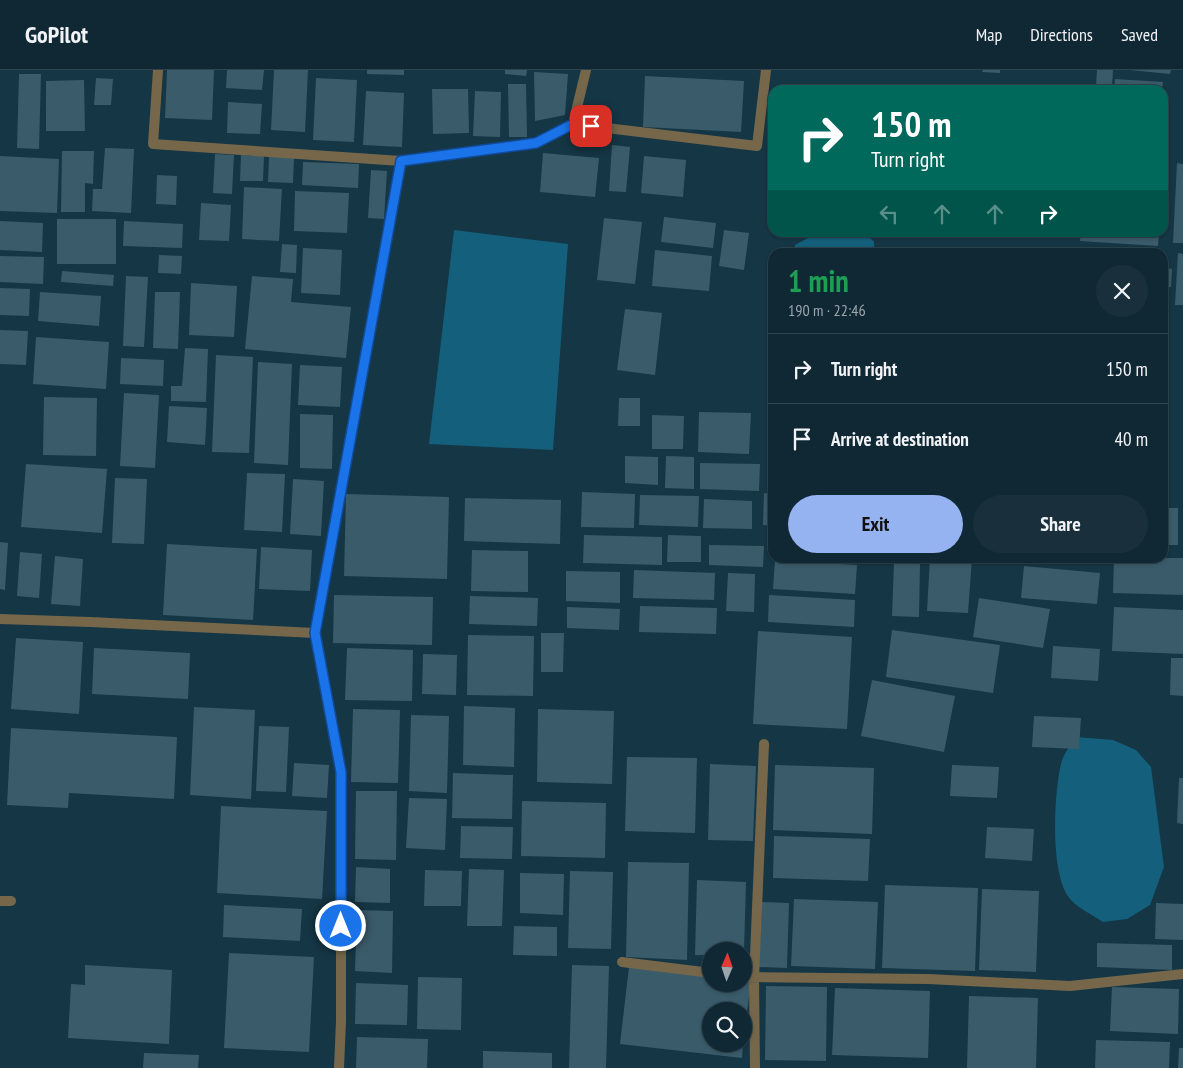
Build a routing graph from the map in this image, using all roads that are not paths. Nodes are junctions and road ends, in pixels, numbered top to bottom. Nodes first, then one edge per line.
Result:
1 (158, 70) edge
2 (586, 70) edge
3 (766, 70) edge
4 (573, 124) junction
5 (401, 161) junction
6 (0, 620) edge
7 (315, 633) junction
8 (764, 744) dead end
9 (11, 901) dead end
10 (0, 902) edge
11 (751, 942) edge
12 (622, 962) dead end
13 (702, 972) edge
14 (1183, 974) edge
15 (752, 978) edge
16 (750, 992) edge
17 (339, 1068) edge
18 (755, 1068) edge

1 - 5 street
2 - 4 street
3 - 4 street
4 - 5 street
5 - 7 street
6 - 7 street
7 - 17 street
8 - 11 street
9 - 10 street
12 - 13 street
14 - 15 street
16 - 18 street

